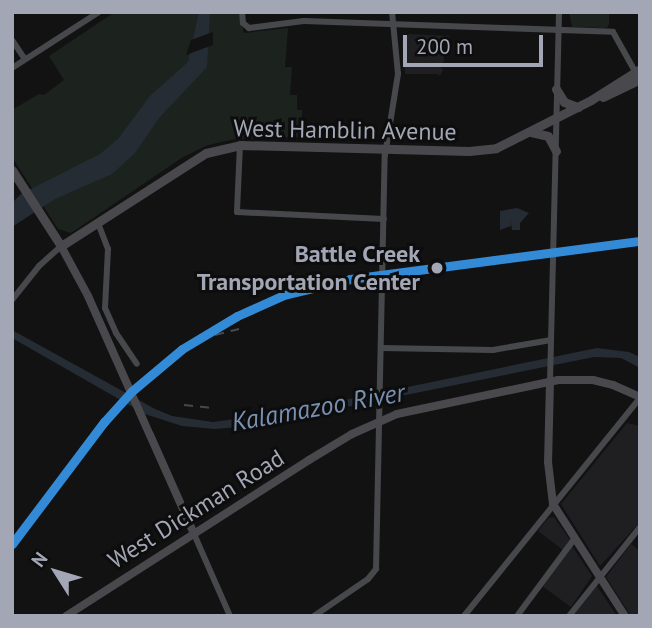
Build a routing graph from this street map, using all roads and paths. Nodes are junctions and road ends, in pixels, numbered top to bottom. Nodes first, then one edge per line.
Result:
1 (99, 12) edge
2 (242, 12) edge
3 (392, 12) edge
4 (559, 12) edge
5 (392, 25) junction
6 (558, 32) junction
7 (12, 40) edge
8 (26, 59) junction
9 (12, 68) edge
10 (639, 74) edge
11 (556, 89) junction
12 (578, 107) junction
13 (556, 120) junction
14 (530, 132) junction
15 (240, 145) junction
16 (386, 147) junction
17 (556, 151) junction
18 (12, 170) edge
19 (384, 219) junction
20 (98, 223) junction
21 (61, 246) junction
22 (12, 300) edge
23 (551, 340) junction
24 (381, 348) junction
25 (138, 364) dead end
26 (550, 382) junction
27 (640, 398) edge
28 (379, 422) junction
29 (553, 504) junction
30 (640, 527) edge
31 (194, 534) junction
32 (575, 538) junction
33 (599, 575) junction
34 (622, 614) edge
35 (66, 616) edge
36 (230, 616) edge
37 (314, 616) edge
38 (464, 616) edge
39 (517, 616) edge
40 (569, 616) edge

1 - 8 street
2 - 5 street
3 - 5 street
4 - 6 street
5 - 6 street
5 - 16 street
6 - 10 street
6 - 11 street
7 - 8 street
8 - 9 street
10 - 12 highway, West Hamblin Avenue
11 - 12 highway
11 - 13 street
12 - 13 highway, West Hamblin Avenue
13 - 14 highway, West Hamblin Avenue
13 - 17 street
14 - 16 highway, West Hamblin Avenue
14 - 17 highway
15 - 16 highway, West Hamblin Avenue
15 - 19 street
15 - 20 highway, West Hamblin Avenue
16 - 19 street
17 - 23 street
18 - 21 highway
19 - 24 street
20 - 21 highway, West Hamblin Avenue
20 - 25 street
21 - 22 street, West Hamblin Avenue
21 - 31 main road, bridge
23 - 24 street
23 - 26 street
24 - 28 street
26 - 27 main road, West Dickman Road
26 - 28 main road, West Dickman Road
26 - 29 main road
27 - 29 street
28 - 31 main road, West Dickman Road
28 - 37 street
29 - 32 main road
29 - 38 street
30 - 33 street
31 - 35 main road, West Dickman Road
31 - 36 street
32 - 33 main road
32 - 39 street
33 - 34 main road
33 - 40 street

